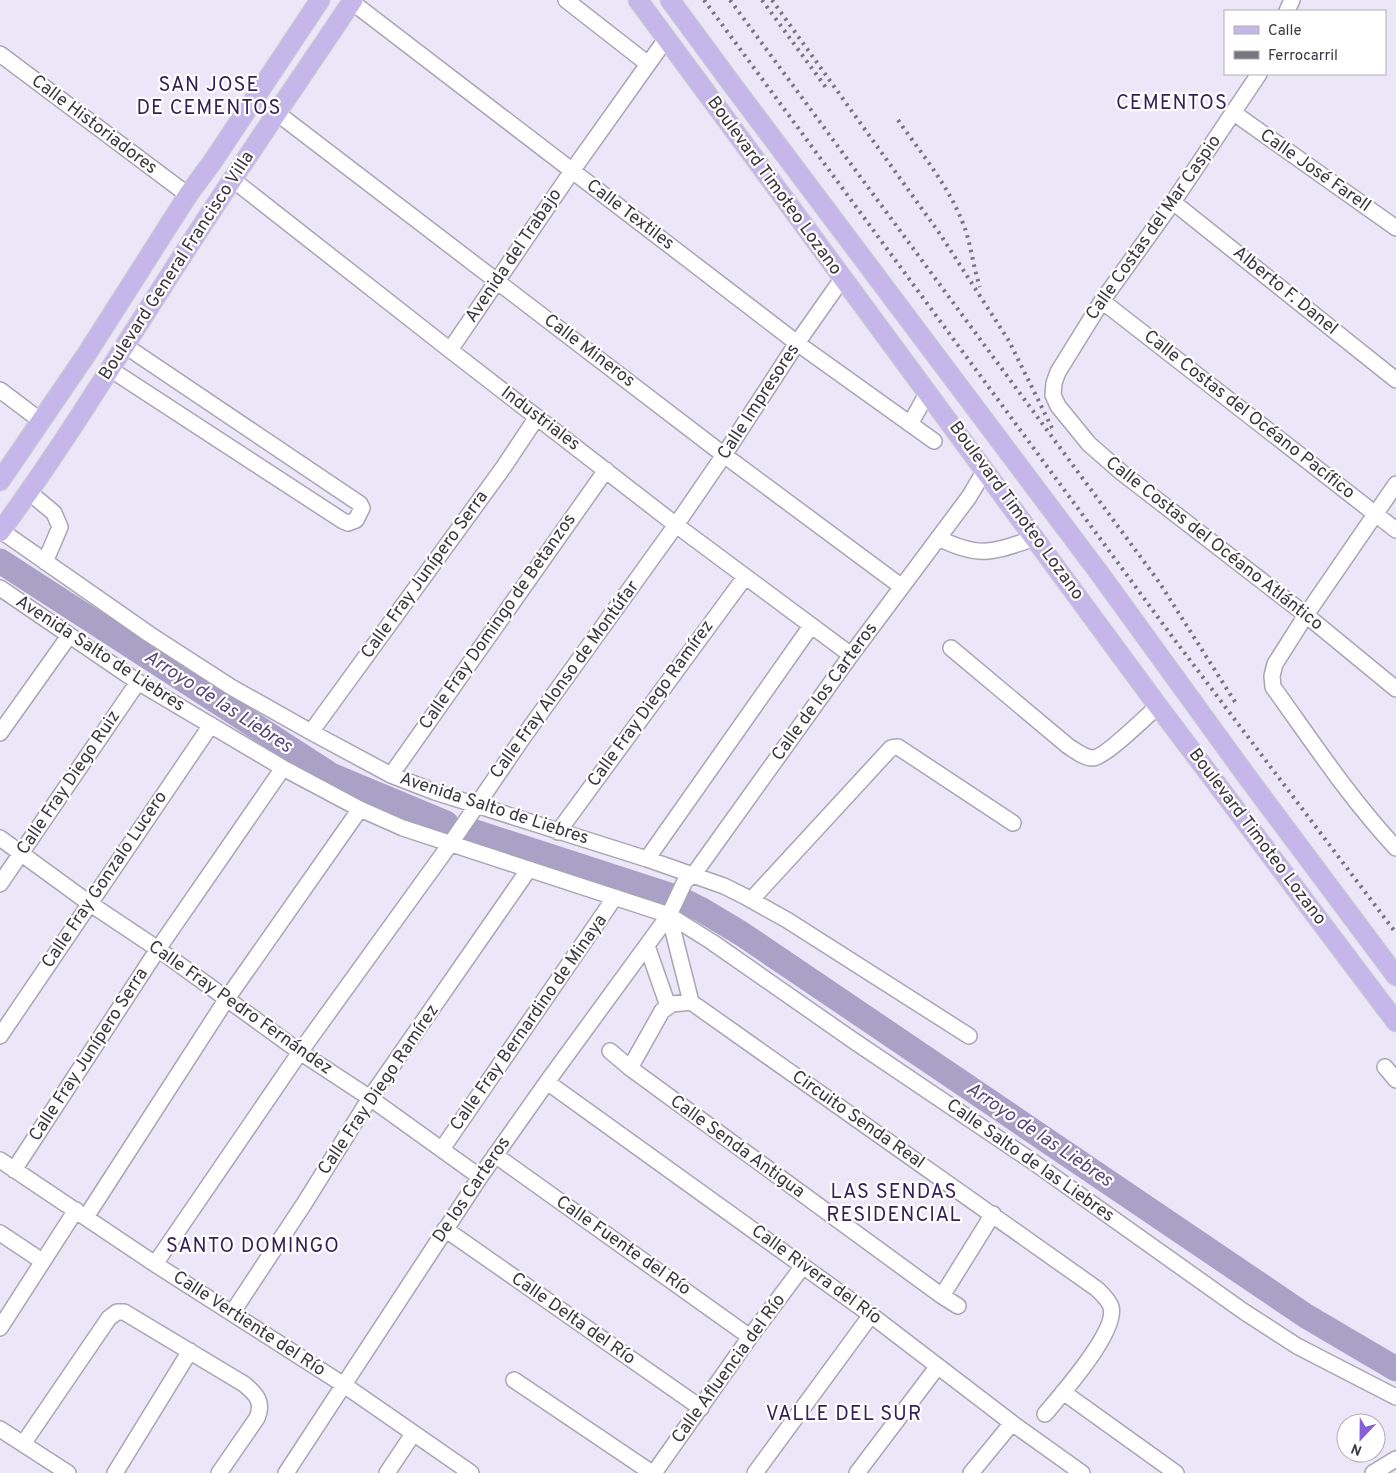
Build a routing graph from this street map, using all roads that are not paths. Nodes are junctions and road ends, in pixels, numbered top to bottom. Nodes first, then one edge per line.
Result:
1 (320, 0) edge
2 (566, 0) edge
3 (638, 0) edge
4 (670, 0) edge
5 (352, 1) edge
6 (666, 39) junction
7 (0, 54) edge
8 (648, 64) junction
9 (1258, 75) edge
10 (277, 113) junction
11 (1234, 113) junction
12 (572, 171) junction
13 (232, 179) junction
14 (188, 195) junction
15 (1173, 202) junction
16 (1396, 228) edge
17 (842, 279) junction
18 (497, 281) junction
19 (1102, 301) junction
20 (797, 343) junction
21 (124, 345) junction
22 (450, 350) junction
23 (110, 369) junction
24 (1396, 380) edge
25 (1054, 383) joint
26 (0, 390) edge
27 (928, 392) junction
28 (537, 417) junction
29 (41, 421) junction
30 (910, 424) junction
31 (934, 441) dead end
32 (724, 455) junction
33 (606, 470) junction
34 (986, 470) junction
35 (0, 481) edge
36 (1396, 484) edge
37 (29, 492) junction
38 (1376, 514) junction
39 (676, 525) junction
40 (1396, 530) edge
41 (0, 531) edge
42 (938, 538) junction
43 (1035, 538) junction
44 (46, 562) junction
45 (745, 577) junction
46 (902, 587) junction
47 (0, 588) edge
48 (1306, 616) junction
49 (811, 626) junction
50 (69, 636) junction
51 (951, 648) dead end
52 (851, 655) junction
53 (138, 682) junction
54 (1396, 689) edge
55 (1158, 706) junction
56 (211, 725) junction
57 (311, 732) junction
58 (0, 733) edge
59 (283, 768) junction
60 (391, 775) junction
61 (474, 808) junction
62 (360, 809) junction
63 (1013, 823) dead end
64 (558, 832) junction
65 (0, 838) edge
66 (453, 839) junction
67 (1396, 848) edge
68 (21, 853) junction
69 (647, 859) junction
70 (529, 870) junction
71 (689, 878) junction
72 (0, 884) edge
73 (615, 897) junction
74 (751, 900) junction
75 (90, 903) junction
76 (671, 911) junction
77 (647, 946) junction
78 (158, 949) junction
79 (1396, 976) edge
80 (226, 1000) junction
81 (691, 1002) junction
82 (668, 1006) junction
83 (1396, 1022) edge
84 (0, 1036) edge
85 (969, 1036) dead end
86 (610, 1051) dead end
87 (300, 1052) junction
88 (1385, 1067) dead end
89 (630, 1068) junction
90 (1396, 1080) edge
91 (547, 1082) junction
92 (370, 1098) junction
93 (442, 1149) junction
94 (495, 1155) junction
95 (0, 1160) edge
96 (14, 1170) junction
97 (480, 1177) junction
98 (81, 1213) junction
99 (992, 1214) junction
100 (444, 1230) junction
101 (0, 1233) edge
102 (42, 1261) junction
103 (155, 1264) junction
104 (803, 1266) junction
105 (942, 1296) junction
106 (958, 1306) dead end
107 (232, 1313) junction
108 (871, 1315) junction
109 (0, 1328) edge
110 (750, 1337) junction
111 (190, 1351) junction
112 (938, 1366) junction
113 (514, 1380) dead end
114 (344, 1385) junction
115 (1063, 1392) junction
116 (1396, 1397) edge
117 (701, 1408) junction
118 (1045, 1414) dead end
119 (1012, 1423) junction
120 (0, 1429) edge
121 (413, 1434) junction
122 (23, 1444) junction
123 (1396, 1459) edge
124 (68, 1473) edge
125 (115, 1473) edge
126 (219, 1473) edge
127 (286, 1473) edge
128 (387, 1473) edge
129 (472, 1473) edge
130 (653, 1473) edge
131 (755, 1473) edge
132 (857, 1473) edge
133 (971, 1473) edge
134 (1082, 1473) edge
135 (1176, 1473) edge
136 (1373, 1473) edge

1 - 14 main road, Boulevard General Francisco Villa
2 - 8 street
3 - 6 main road, Boulevard Timoteo Lozano
4 - 79 main road, Boulevard Timoteo Lozano
5 - 10 main road, Boulevard General Francisco Villa
5 - 12 street, Calle Textiles
6 - 8 street, Avenida del Trabajo
6 - 17 main road, Boulevard Timoteo Lozano
7 - 14 street, Calle Historiadores
8 - 12 street, Avenida del Trabajo
9 - 11 street, Calle Costas del Mar Caspio
10 - 13 main road, Boulevard General Francisco Villa
10 - 18 street, Calle Mineros
11 - 15 street, Calle Costas del Mar Caspio
11 - 16 street, Calle José Farell
12 - 18 street, Avenida del Trabajo
12 - 20 street, Calle Textiles
13 - 21 main road, Boulevard General Francisco Villa
13 - 22 street, Industriales
14 - 29 main road, Boulevard General Francisco Villa
15 - 19 street, Calle Costas del Mar Caspio
15 - 24 street, Alberto F. Danel
17 - 20 street, Calle Impresores
17 - 27 main road, Boulevard Timoteo Lozano
18 - 22 street, Avenida del Trabajo
18 - 32 street, Calle Mineros
19 - 25 street, Calle Costas del Mar Caspio
19 - 38 street, Calle Costas del Océano Pacífico
20 - 30 street, Calle Textiles
20 - 32 street, Calle Impresores
21 - 23 main road, Boulevard General Francisco Villa
21 - 23 street
22 - 28 street, Industriales
23 - 37 main road, Boulevard General Francisco Villa
25 - 48 street, Calle Costas del Océano Atlántico
26 - 29 street
27 - 30 street
27 - 34 main road, Boulevard Timoteo Lozano
28 - 33 street, Industriales
28 - 57 street, Calle Fray Junípero Serra
29 - 35 main road, Boulevard General Francisco Villa
30 - 31 street, Calle Textiles
32 - 39 street, Calle Impresores
32 - 46 street, Calle Mineros
33 - 39 street, Industriales
33 - 60 street, Calle Fray Domingo de Betanzos
34 - 42 street, Calle de los Carteros
34 - 43 main road, Boulevard Timoteo Lozano
36 - 38 street
37 - 41 main road, Boulevard General Francisco Villa
37 - 44 street
38 - 40 street, Calle Costas del Océano Pacífico
38 - 48 street
39 - 45 street, Industriales
39 - 61 street, Calle Fray Alonso de Montúfar
41 - 44 street, Avenida Salto de Liebres
42 - 43 street
42 - 46 street, Calle de los Carteros
43 - 55 main road, Boulevard Timoteo Lozano
44 - 57 street, Avenida Salto de Liebres
45 - 49 street, Industriales
45 - 64 street, Calle Fray Diego Ramírez
46 - 52 street, Calle de los Carteros
47 - 50 street, Avenida Salto de Liebres
48 - 54 street, Calle Costas del Océano Atlántico
48 - 67 street
49 - 52 street, Industriales
49 - 69 street
50 - 53 street, Avenida Salto de Liebres
50 - 58 street
51 - 55 street
52 - 71 street, Calle de los Carteros
53 - 56 street, Avenida Salto de Liebres
53 - 68 street, Calle Fray Diego Ruiz
55 - 83 main road, Boulevard Timoteo Lozano
56 - 59 street, Avenida Salto de Liebres
56 - 75 street, Calle Fray Gonzalo Lucero
57 - 60 street, Avenida Salto de Liebres
59 - 62 street, Avenida Salto de Liebres
59 - 78 street, Calle Fray Junípero Serra
60 - 61 street, Avenida Salto de Liebres
61 - 64 street, Avenida Salto de Liebres
61 - 66 street, Calle Fray Alonso de Montúfar
62 - 66 street, Avenida Salto de Liebres
62 - 80 street
63 - 74 street
64 - 69 street, Avenida Salto de Liebres
65 - 68 street, Calle Fray Pedro Fernández
66 - 70 street, Avenida Salto de Liebres
66 - 87 street, Calle Fray Alonso de Montúfar
68 - 72 street, Calle Fray Diego Ruiz
68 - 75 street, Calle Fray Pedro Fernández
69 - 71 street, Avenida Salto de Liebres
70 - 73 street, Avenida Salto de Liebres
70 - 92 street, Calle Fray Diego Ramírez
71 - 74 street, Avenida Salto de Liebres
71 - 76 street, Calle de los Carteros
73 - 76 street, Avenida Salto de Liebres
73 - 93 street, Calle Fray Bernardino de Minaya
74 - 85 street, Avenida Salto de Liebres
75 - 78 street, Calle Fray Pedro Fernández
75 - 84 street, Calle Fray Gonzalo Lucero
76 - 77 street, De los Carteros
76 - 81 street
76 - 116 street, Calle Salto de las Liebres
77 - 82 street
77 - 91 street, De los Carteros
78 - 80 street, Calle Fray Pedro Fernández
78 - 96 street, Calle Fray Junípero Serra
80 - 87 street, Calle Fray Pedro Fernández
80 - 98 street
81 - 82 street
81 - 99 street, Circuito Senda Real
82 - 89 street
86 - 89 street, Calle Senda Antigua
87 - 92 street, Calle Fray Pedro Fernández
87 - 103 street, Calle Fray Alonso de Montúfar
88 - 90 street
89 - 105 street, Calle Senda Antigua
91 - 94 street, De los Carteros
91 - 104 street, Calle Rivera del Río
92 - 93 street, Calle Fray Pedro Fernández
92 - 107 street, Calle Fray Diego Ramírez
93 - 97 street, Calle Fray Pedro Fernández
94 - 97 street, De los Carteros
94 - 110 street, Calle Fuente del Río
95 - 96 street, Calle Vertiente del Río
96 - 98 street, Calle Vertiente del Río
97 - 100 street, De los Carteros
98 - 102 street
98 - 103 street, Calle Vertiente del Río
99 - 105 street
99 - 115 street, Circuito Senda Real
100 - 114 street, De los Carteros
100 - 117 street, Calle Delta del Río
101 - 102 street
102 - 109 street
103 - 107 street, Calle Vertiente del Río
104 - 108 street, Calle Rivera del Río
104 - 110 street, Calle Afluencia del Río
105 - 106 street, Calle Senda Antigua
107 - 114 street, Calle Vertiente del Río
108 - 112 street, Calle Rivera del Río
108 - 131 street
110 - 117 street, Calle Afluencia del Río
111 - 122 street
111 - 125 street
111 - 126 street
112 - 119 street, Calle Rivera del Río
112 - 132 street
113 - 130 street
114 - 121 street, Calle Vertiente del Río
114 - 127 street, De los Carteros
115 - 118 street, Circuito Senda Real
115 - 135 street
117 - 130 street, Calle Afluencia del Río
119 - 133 street
119 - 134 street, Calle Rivera del Río
120 - 122 street
121 - 128 street
121 - 129 street, Calle Vertiente del Río
122 - 124 street
123 - 136 street

